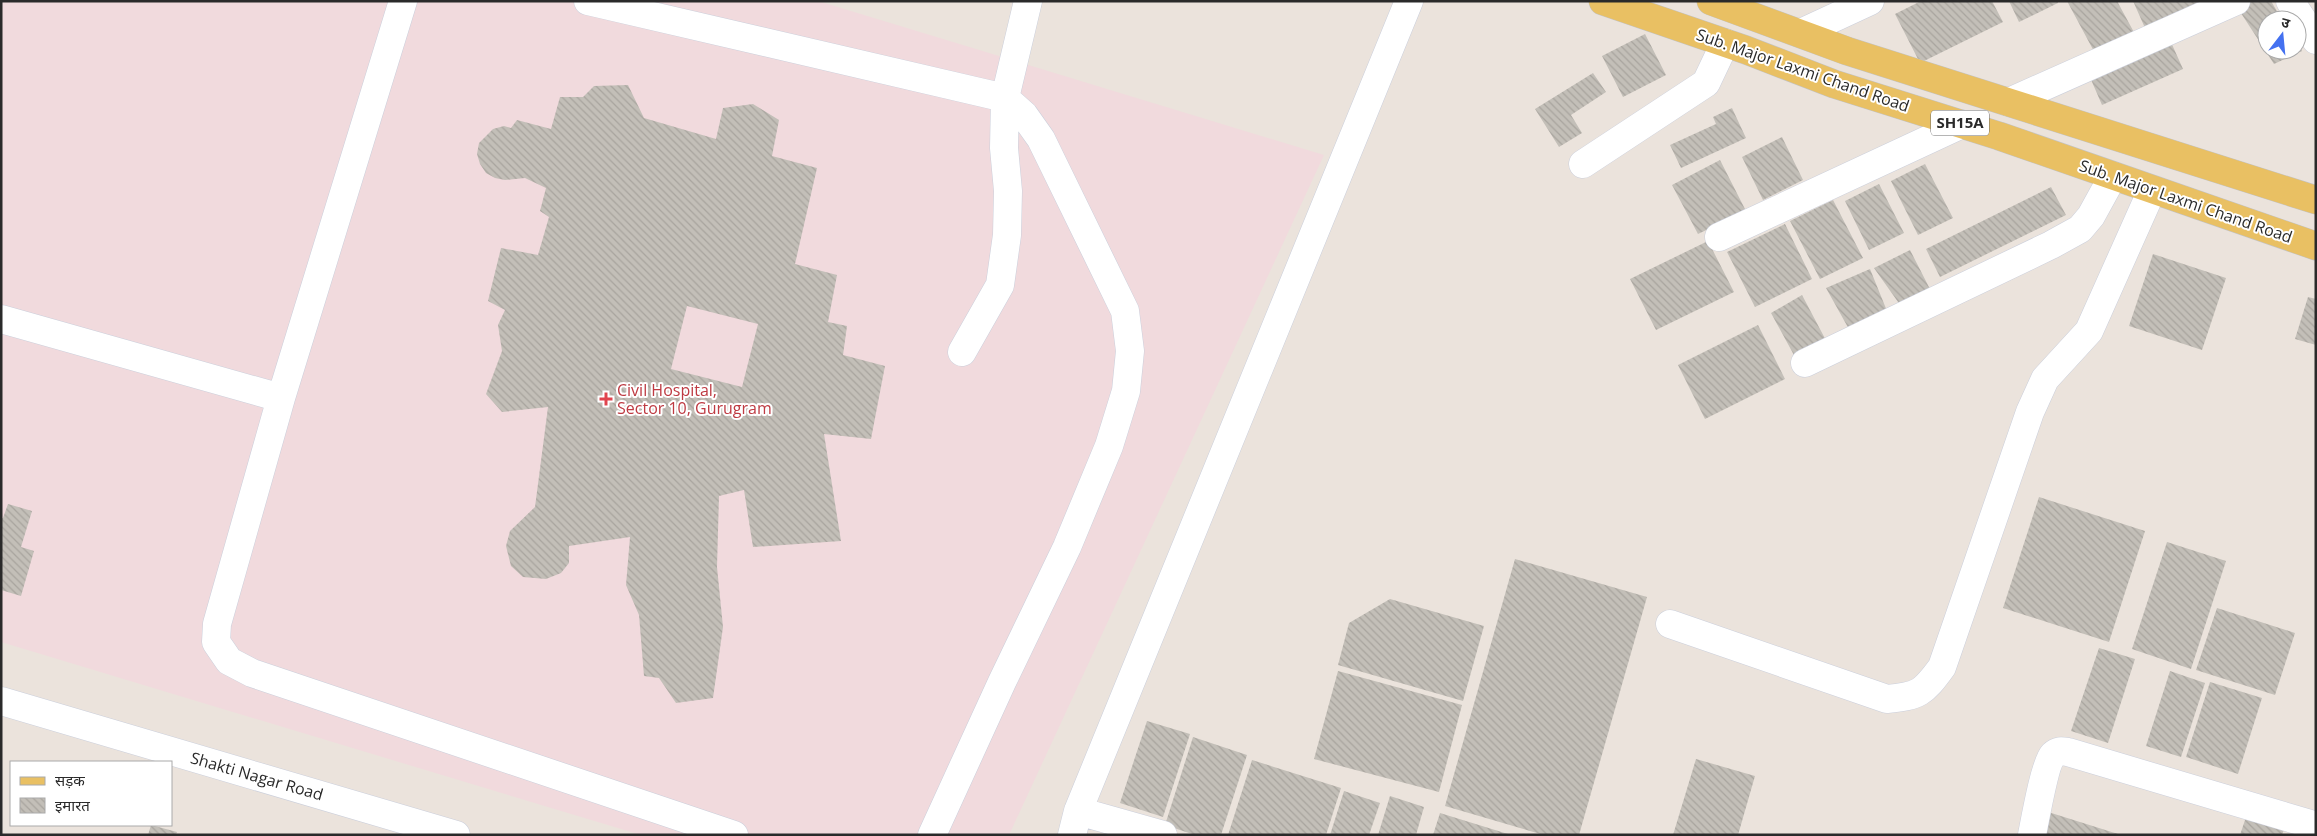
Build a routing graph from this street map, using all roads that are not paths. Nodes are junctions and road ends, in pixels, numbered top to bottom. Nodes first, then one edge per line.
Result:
1 (403, 1) edge
2 (588, 1) edge
3 (1028, 1) edge
4 (1409, 1) edge
5 (1603, 1) edge
6 (1711, 1) edge
7 (1870, 1) edge
8 (2236, 1) edge
9 (2290, 1) edge
10 (1801, 33) junction
11 (2316, 40) edge
12 (1725, 43) junction
13 (1847, 51) junction
14 (1834, 84) junction
15 (1005, 98) junction
16 (2009, 102) junction
17 (1962, 124) junction
18 (1583, 164) dead end
19 (2112, 176) junction
20 (2152, 190) junction
21 (2316, 200) edge
22 (1719, 236) dead end
23 (2316, 246) edge
24 (1, 319) edge
25 (962, 352) dead end
26 (1805, 363) dead end
27 (282, 398) junction
28 (1670, 624) dead end
29 (1, 701) edge
30 (2311, 820) edge
31 (1075, 823) edge
32 (456, 835) edge
33 (734, 835) edge
34 (932, 835) edge
35 (1163, 835) edge
36 (2032, 835) edge

1 - 27 street
2 - 15 street
3 - 15 street
4 - 31 street
5 - 12 main road, Sub. Major Laxmi Chand Road / SH15A
6 - 10 main road, Sub. Major Laxmi Chand Road / SH15A
7 - 10 street
8 - 16 street
9 - 11 street
10 - 13 main road, Sub. Major Laxmi Chand Road / SH15A
12 - 14 main road, Sub. Major Laxmi Chand Road / SH15A
12 - 18 street
13 - 14 main road
13 - 16 main road, Sub. Major Laxmi Chand Road / SH15A
14 - 17 main road, Sub. Major Laxmi Chand Road / SH15A
15 - 25 street
15 - 34 street
16 - 21 main road, Sub. Major Laxmi Chand Road / SH15A
17 - 19 main road, Sub. Major Laxmi Chand Road / SH15A
17 - 22 street
19 - 20 main road, Sub. Major Laxmi Chand Road / SH15A
19 - 26 street
20 - 23 main road, Sub. Major Laxmi Chand Road / SH15A
20 - 28 street
24 - 27 street
27 - 33 street
29 - 32 street, Shakti Nagar Road
30 - 36 street
31 - 35 street

